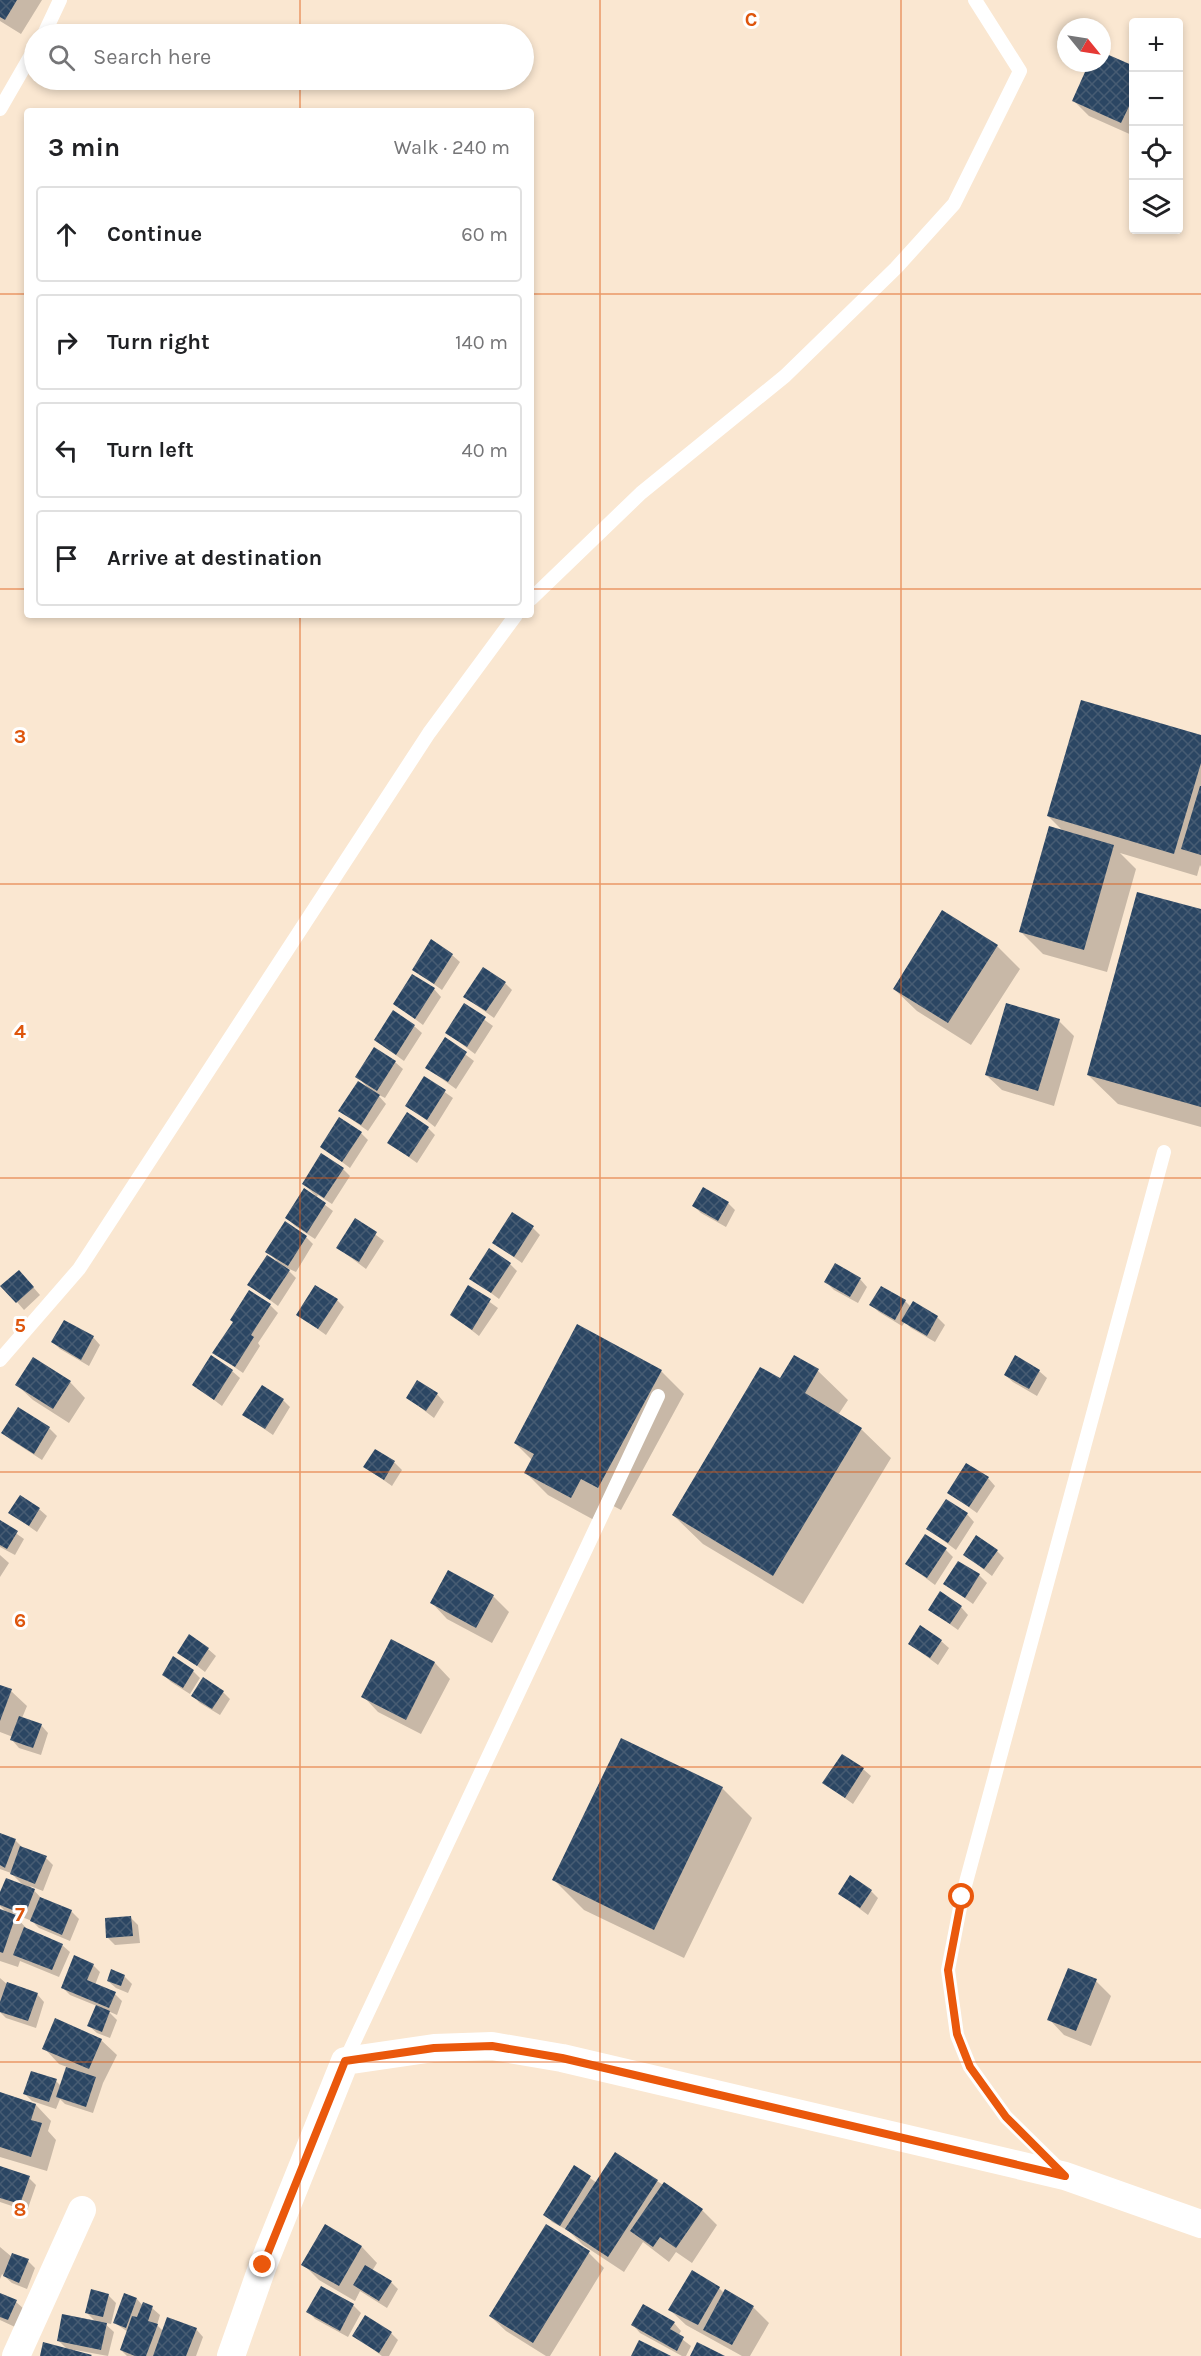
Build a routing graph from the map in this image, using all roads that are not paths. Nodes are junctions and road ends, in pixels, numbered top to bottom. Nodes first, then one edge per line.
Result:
1 (60, 0) edge
2 (975, 0) edge
3 (49, 24) edge
4 (24, 67) edge
5 (0, 109) edge
6 (534, 596) edge
7 (514, 618) edge
8 (1164, 1152) dead end
9 (0, 1360) edge
10 (657, 1396) dead end
11 (345, 2061) junction
12 (1065, 2176) junction
13 (82, 2210) dead end
14 (1201, 2224) edge
15 (16, 2356) edge
16 (231, 2356) edge

1 - 3 lane
2 - 6 lane
4 - 5 lane
7 - 9 lane
8 - 12 lane
10 - 11 lane
11 - 12 street
11 - 16 street
12 - 14 street
13 - 15 street

